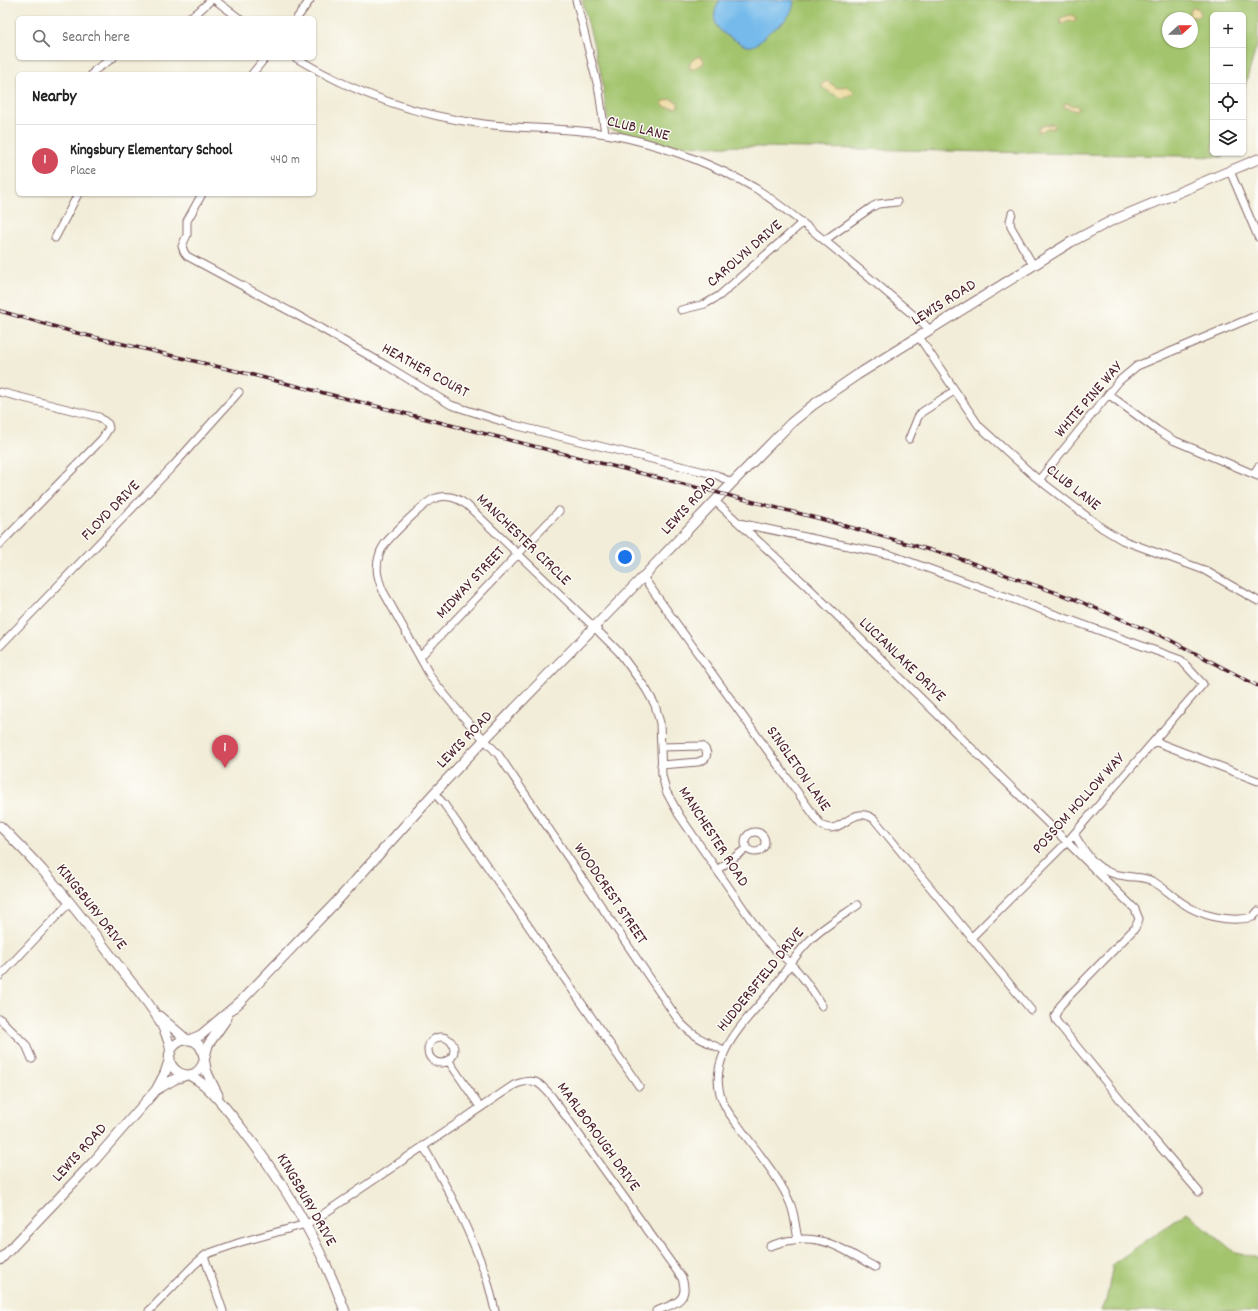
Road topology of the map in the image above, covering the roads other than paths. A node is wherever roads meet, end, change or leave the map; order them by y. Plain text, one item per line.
1 (211, 0) edge
2 (215, 0) edge
3 (310, 0) edge
4 (576, 0) edge
5 (191, 16) edge
6 (236, 16) edge
7 (299, 16) edge
8 (110, 60) edge
9 (263, 60) edge
10 (300, 60) edge
11 (94, 72) edge
12 (254, 72) edge
13 (605, 134) junction
14 (1258, 158) edge
15 (1230, 171) junction
16 (77, 196) edge
17 (201, 196) edge
18 (897, 202) dead end
19 (1012, 213) dead end
20 (802, 223) junction
21 (1258, 237) edge
22 (55, 238) dead end
23 (825, 240) junction
24 (1033, 265) junction
25 (681, 310) dead end
26 (1258, 315) edge
27 (929, 330) junction
28 (919, 337) junction
29 (954, 391) junction
30 (0, 392) edge
31 (239, 392) dead end
32 (1108, 394) junction
33 (909, 439) dead end
34 (1258, 467) edge
35 (1256, 475) edge
36 (1039, 480) junction
37 (732, 483) junction
38 (715, 501) junction
39 (559, 512) dead end
40 (739, 523) junction
41 (0, 544) edge
42 (518, 554) junction
43 (643, 577) junction
44 (1258, 601) edge
45 (594, 627) junction
46 (0, 646) edge
47 (420, 657) junction
48 (485, 739) junction
49 (1154, 741) junction
50 (661, 748) junction
51 (661, 765) junction
52 (1258, 780) edge
53 (434, 793) junction
54 (0, 826) edge
55 (1074, 834) junction
56 (1067, 842) junction
57 (747, 848) dead end
58 (717, 870) junction
59 (70, 902) junction
60 (858, 905) dead end
61 (1258, 911) edge
62 (971, 938) junction
63 (790, 963) junction
64 (0, 976) edge
65 (240, 1002) junction
66 (822, 1006) dead end
67 (1032, 1010) dead end
68 (153, 1012) junction
69 (0, 1019) edge
70 (188, 1040) junction
71 (724, 1050) junction
72 (170, 1055) junction
73 (32, 1059) dead end
74 (204, 1060) junction
75 (448, 1060) dead end
76 (188, 1075) junction
77 (639, 1086) dead end
78 (156, 1090) junction
79 (480, 1107) junction
80 (228, 1111) junction
81 (423, 1146) junction
82 (1198, 1192) dead end
83 (306, 1224) junction
84 (798, 1238) junction
85 (770, 1246) dead end
86 (204, 1256) junction
87 (0, 1260) edge
88 (875, 1266) dead end
89 (149, 1311) edge
90 (223, 1311) edge
91 (345, 1311) edge
92 (495, 1311) edge
93 (656, 1311) edge

1 - 5 street
2 - 6 street
3 - 7 street
4 - 13 street
8 - 11 street
9 - 12 street
10 - 13 street, CLUB LANE
13 - 20 street, CLUB LANE
14 - 15 street, LEWIS ROAD
15 - 21 street
15 - 24 street, LEWIS ROAD
16 - 22 street
17 - 37 street, HEATHER COURT
18 - 23 street
19 - 24 street
20 - 23 street, CLUB LANE
20 - 25 street, CAROLYN DRIVE
23 - 27 street, CLUB LANE
24 - 27 street, LEWIS ROAD
26 - 32 street, WHITE PINE WAY
27 - 28 street, LEWIS ROAD
28 - 29 street, CLUB LANE
28 - 37 street, LEWIS ROAD
29 - 33 street
29 - 36 street, CLUB LANE
30 - 41 street
31 - 46 street, FLOYD DRIVE
32 - 35 street
32 - 36 street, WHITE PINE WAY
34 - 35 street
36 - 44 street, CLUB LANE
37 - 38 street, LEWIS ROAD
38 - 40 street, LUCIANLAKE DRIVE
38 - 43 street, LEWIS ROAD
39 - 42 street, MIDWAY STREET
40 - 49 street, POSSOM HOLLOW WAY
40 - 56 street, LUCIANLAKE DRIVE
42 - 45 street, MANCHESTER CIRCLE
42 - 47 street, MIDWAY STREET
42 - 47 street, MANCHESTER CIRCLE
43 - 45 street, LEWIS ROAD
43 - 62 street, SINGLETON LANE
45 - 48 street, LEWIS ROAD
45 - 50 street, MANCHESTER ROAD
47 - 48 street, MANCHESTER CIRCLE
48 - 53 street, LEWIS ROAD
48 - 71 street, WOODCREST STREET
49 - 52 street
49 - 55 street, POSSOM HOLLOW WAY
50 - 51 street, MANCHESTER ROAD
50 - 51 street
51 - 58 street, MANCHESTER ROAD
53 - 65 street, LEWIS ROAD
53 - 77 street
54 - 59 street, KINGSBURY DRIVE
55 - 56 street, POSSOM HOLLOW WAY
55 - 61 street
56 - 62 street, POSSOM HOLLOW WAY
56 - 82 street, LUCIANLAKE DRIVE
57 - 58 street
58 - 63 street, MANCHESTER ROAD
59 - 64 street
59 - 68 street, KINGSBURY DRIVE
60 - 63 street, HUDDERSFIELD DRIVE
62 - 67 street, SINGLETON LANE
63 - 66 street, MANCHESTER ROAD
63 - 71 street, HUDDERSFIELD DRIVE
65 - 70 street, LEWIS ROAD
65 - 74 street, LEWIS ROAD
68 - 70 street, KINGSBURY DRIVE
68 - 72 street, KINGSBURY DRIVE
69 - 73 street
70 - 72 street
70 - 74 street, KINGSBURY DRIVE
71 - 84 street, HUDDERSFIELD DRIVE
72 - 76 street, KINGSBURY DRIVE
72 - 78 street, LEWIS ROAD
74 - 76 street
74 - 80 street, KINGSBURY DRIVE
75 - 79 street
76 - 78 street
76 - 80 street, KINGSBURY DRIVE
78 - 87 street, LEWIS ROAD
79 - 81 street, MARLBOROUGH DRIVE
79 - 93 street, MARLBOROUGH DRIVE
80 - 83 street, KINGSBURY DRIVE
81 - 83 street, MARLBOROUGH DRIVE
81 - 92 street
83 - 86 street, MARLBOROUGH DRIVE
83 - 91 street, KINGSBURY DRIVE
84 - 85 street
84 - 88 street
86 - 89 street
86 - 90 street

